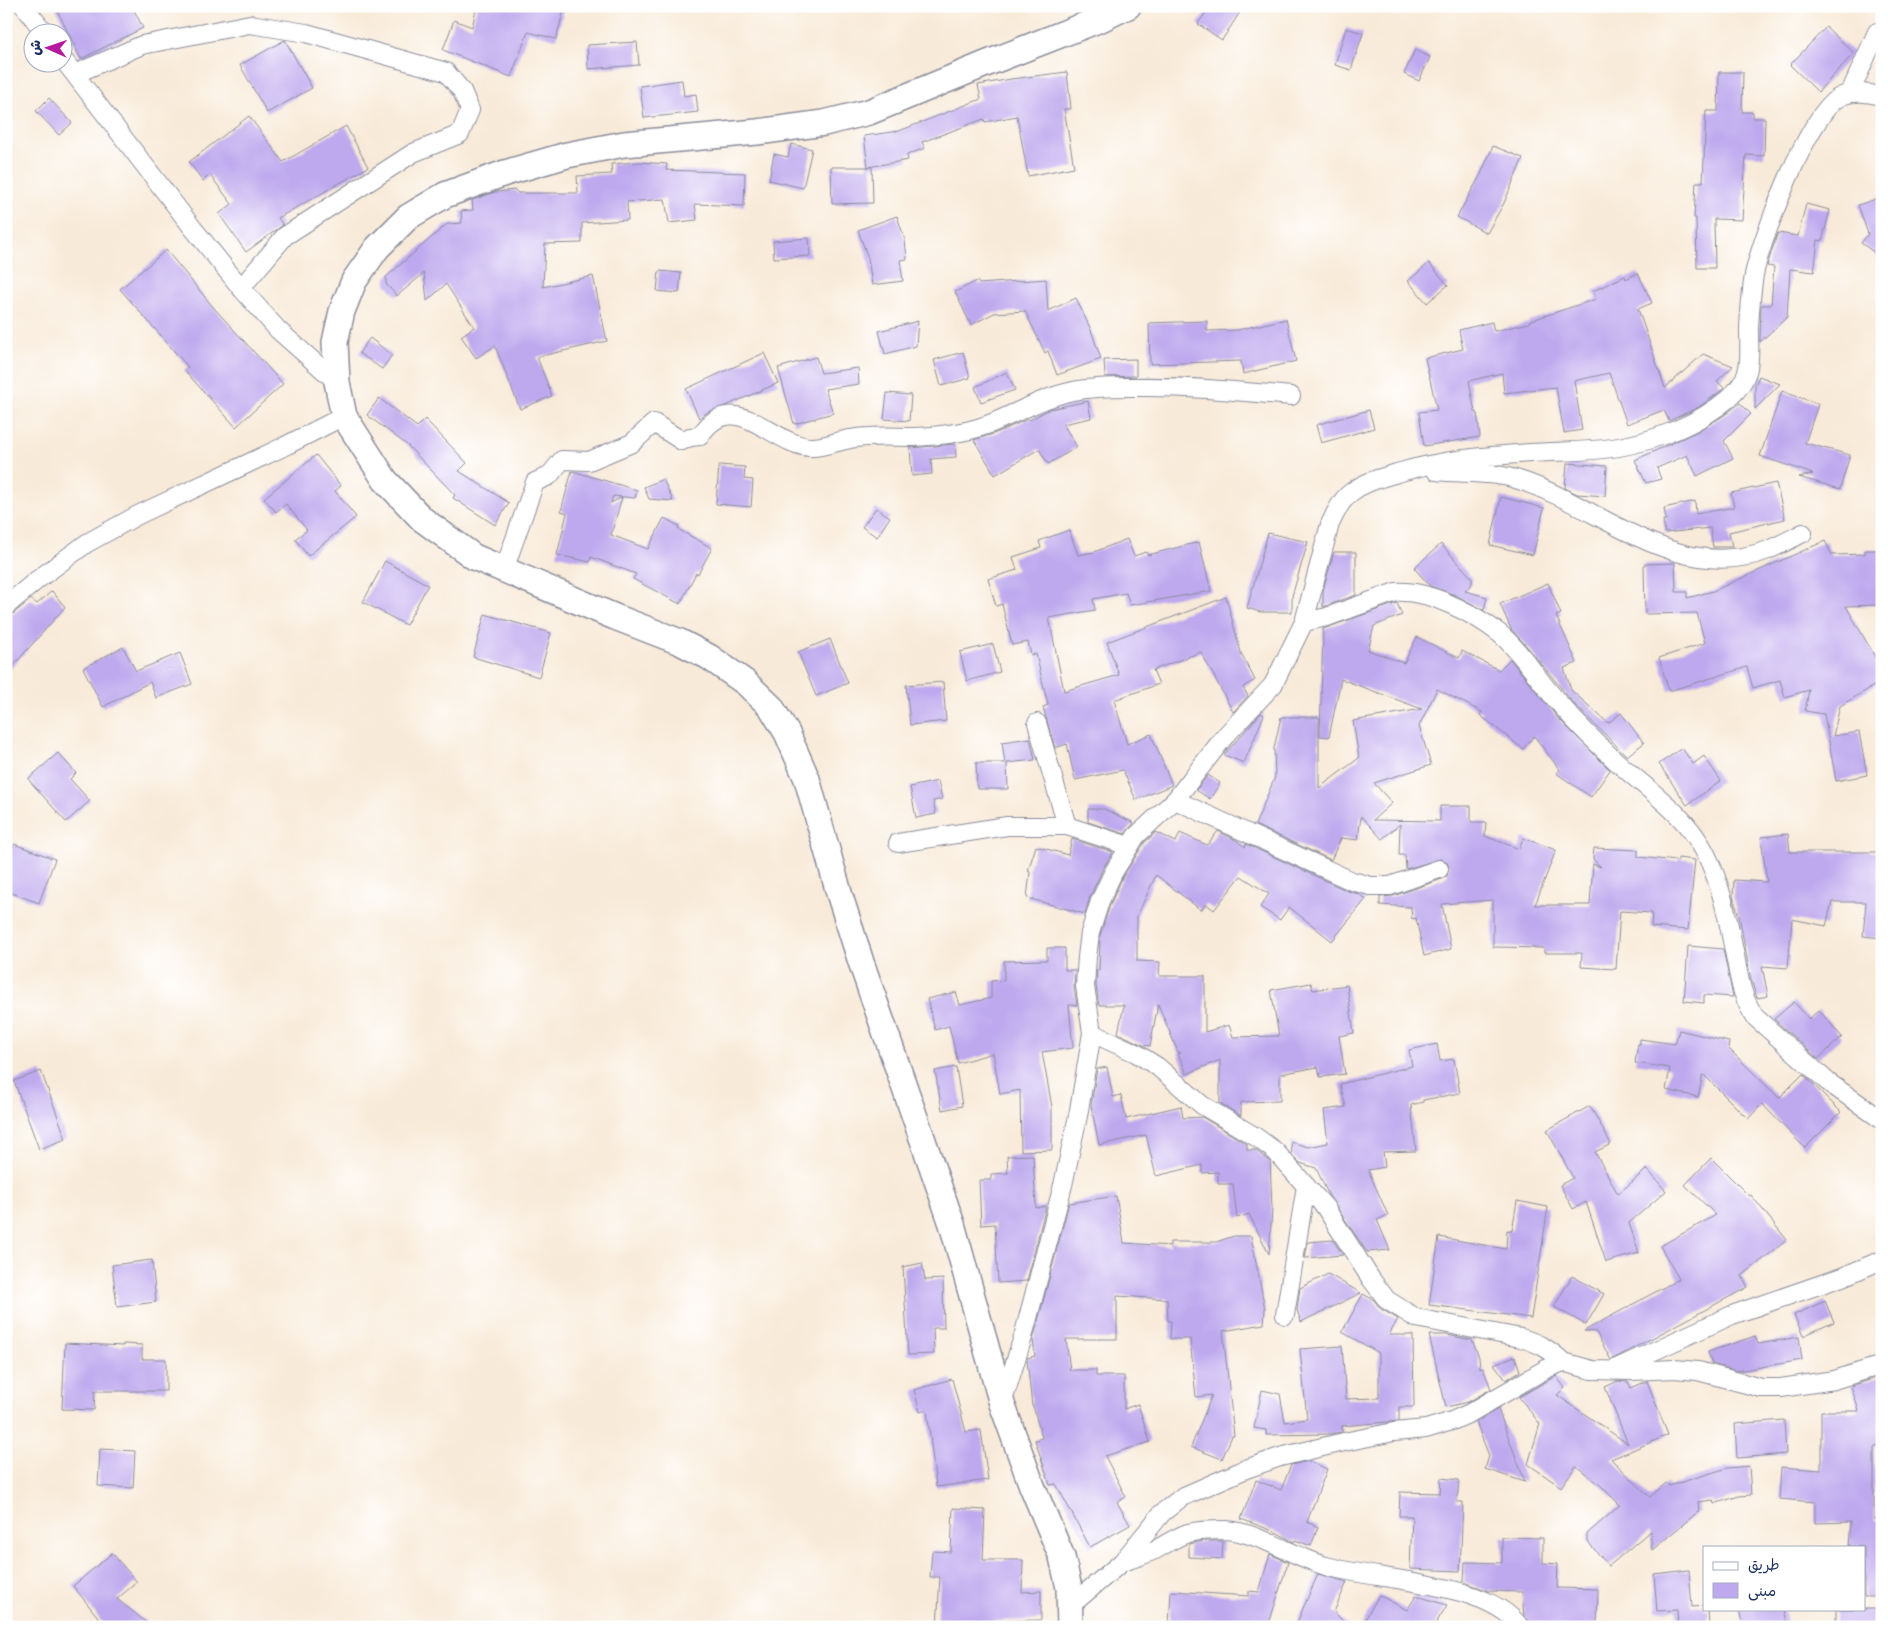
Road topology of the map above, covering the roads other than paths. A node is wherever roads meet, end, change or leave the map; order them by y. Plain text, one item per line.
1 (24, 6) edge
2 (1128, 6) edge
3 (36, 22) edge
4 (1877, 32) dead end
5 (72, 70) edge
6 (75, 74) junction
7 (1850, 93) junction
8 (1882, 96) edge
9 (241, 288) junction
10 (337, 382) junction
11 (1291, 396) dead end
12 (344, 416) junction
13 (1411, 469) junction
14 (1803, 534) dead end
15 (504, 570) junction
16 (6, 606) edge
17 (1304, 622) junction
18 (1037, 722) dead end
19 (1174, 800) junction
20 (1066, 826) junction
21 (898, 843) dead end
22 (1129, 846) junction
23 (1439, 869) dead end
24 (1092, 1034) junction
25 (1882, 1120) edge
26 (1306, 1186) junction
27 (1882, 1260) edge
28 (1285, 1315) dead end
29 (1563, 1362) junction
30 (1882, 1365) edge
31 (1612, 1371) junction
32 (1002, 1404) junction
33 (1122, 1562) junction
34 (1070, 1616) edge
35 (1520, 1627) edge

1 - 3 street
2 - 10 main road
4 - 7 street
5 - 6 street
6 - 9 street
6 - 9 street
7 - 8 street
7 - 13 street
9 - 10 street
10 - 12 main road
11 - 15 street
12 - 15 main road
12 - 16 street
13 - 14 street
13 - 17 street
15 - 32 main road
17 - 19 street
17 - 25 street
18 - 20 street
19 - 22 street
19 - 23 street
20 - 21 street
20 - 22 street
22 - 24 street
24 - 26 street
24 - 32 street
26 - 28 street
26 - 29 street
27 - 31 street
29 - 31 street
29 - 33 street
30 - 31 street
32 - 34 main road
33 - 34 street
33 - 35 street

